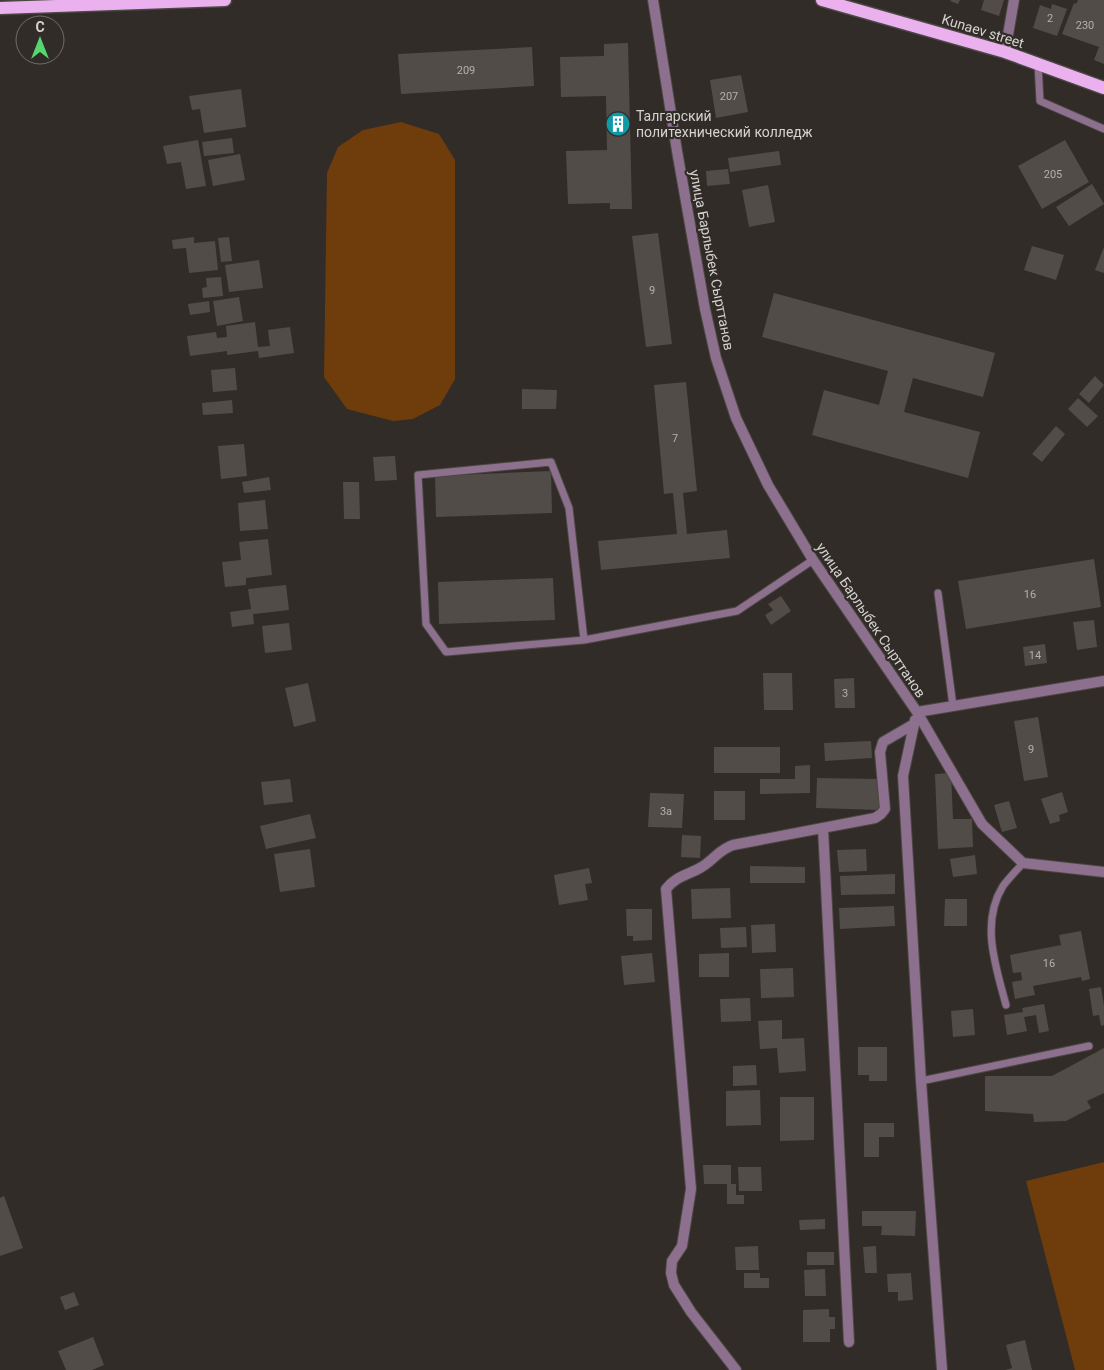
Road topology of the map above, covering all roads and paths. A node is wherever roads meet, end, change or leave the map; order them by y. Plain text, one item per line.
1 (225, 0) edge
2 (653, 0) edge
3 (822, 0) edge
4 (1014, 0) edge
5 (0, 8) edge
6 (1005, 52) junction
7 (1038, 64) junction
8 (1104, 88) edge
9 (1104, 130) edge
10 (813, 560) junction
11 (938, 593) dead end
12 (584, 640) junction
13 (1104, 681) edge
14 (953, 706) junction
15 (917, 712) junction
16 (914, 724) junction
17 (823, 828) junction
18 (1023, 863) junction
19 (1104, 872) edge
20 (1006, 1005) dead end
21 (1089, 1046) dead end
22 (921, 1081) junction
23 (849, 1342) dead end
24 (736, 1370) edge
25 (942, 1370) edge

1 - 5 main road
2 - 10 street, улица Барлыбек Сырттанов
3 - 6 main road, Kunaev street
4 - 6 street
6 - 7 main road, Kunaev street
7 - 8 main road, Kunaev street
7 - 9 lane
10 - 12 lane
10 - 15 street, улица Барлыбек Сырттанов
11 - 14 lane
12 - 12 lane
13 - 14 street
14 - 15 street
15 - 16 street
15 - 18 street, улица Барлыбек Сырттанов
16 - 17 street
16 - 22 street
17 - 23 street
17 - 24 street
18 - 19 street
18 - 20 lane
21 - 22 lane
22 - 25 street

